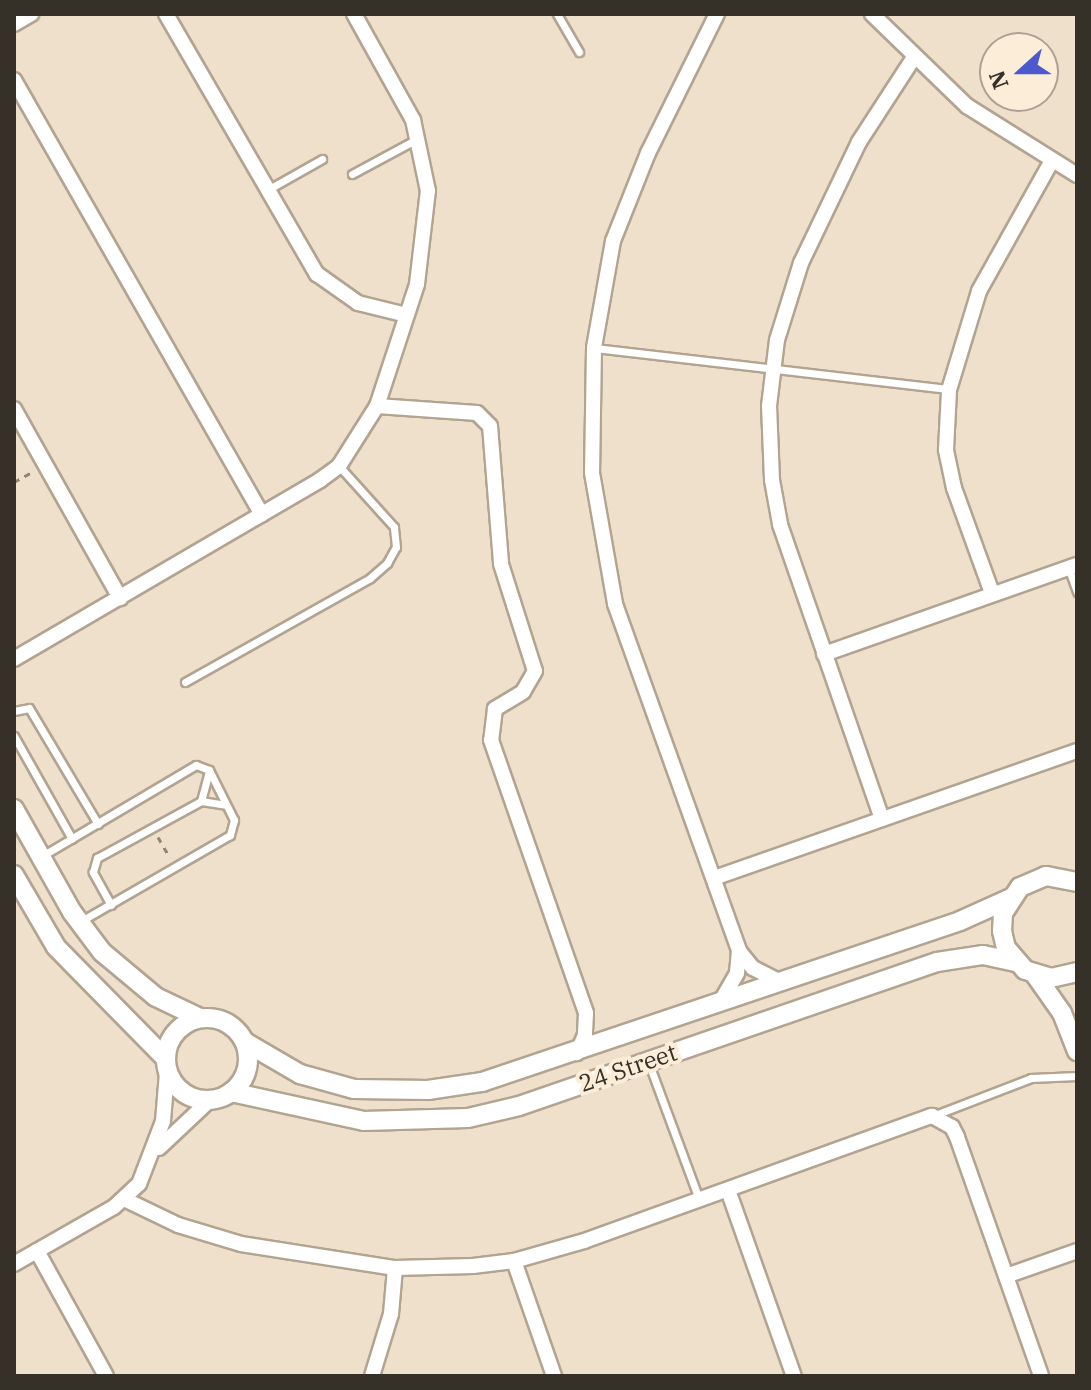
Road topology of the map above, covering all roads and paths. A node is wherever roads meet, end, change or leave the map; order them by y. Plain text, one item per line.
1 (31, 14) edge
2 (166, 14) edge
3 (354, 14) edge
4 (557, 14) edge
5 (717, 14) edge
6 (872, 14) edge
7 (14, 24) edge
8 (579, 52) dead end
9 (913, 59) junction
10 (14, 80) edge
11 (419, 138) junction
12 (322, 159) dead end
13 (1051, 162) junction
14 (352, 174) dead end
15 (1077, 175) edge
16 (267, 190) junction
17 (407, 315) junction
18 (594, 348) junction
19 (772, 372) junction
20 (949, 390) junction
21 (377, 406) junction
22 (14, 409) edge
23 (45, 464) junction
24 (339, 466) junction
25 (14, 482) edge
26 (262, 514) junction
27 (1073, 566) edge
28 (1077, 592) edge
29 (992, 593) junction
30 (120, 598) junction
31 (824, 654) junction
32 (14, 659) edge
33 (185, 682) dead end
34 (14, 711) edge
35 (14, 736) edge
36 (1077, 751) edge
37 (209, 770) junction
38 (201, 801) junction
39 (228, 807) junction
40 (14, 809) edge
41 (882, 819) junction
42 (98, 824) junction
43 (72, 839) junction
44 (41, 857) junction
45 (14, 875) edge
46 (714, 878) junction
47 (1076, 881) edge
48 (1011, 898) junction
49 (111, 905) junction
50 (79, 922) junction
51 (739, 951) junction
52 (1015, 962) junction
53 (1077, 972) edge
54 (1036, 976) junction
55 (782, 983) junction
56 (720, 1002) junction
57 (200, 1018) junction
58 (245, 1042) junction
59 (1077, 1051) edge
60 (576, 1053) junction
61 (648, 1061) junction
62 (166, 1065) junction
63 (1077, 1076) edge
64 (231, 1092) junction
65 (210, 1100) junction
66 (932, 1116) junction
67 (153, 1155) junction
68 (728, 1190) junction
69 (124, 1199) junction
70 (700, 1201) junction
71 (37, 1251) junction
72 (1077, 1251) edge
73 (514, 1261) junction
74 (14, 1264) edge
75 (395, 1268) junction
76 (1006, 1276) junction
77 (106, 1376) edge
78 (372, 1376) edge
79 (554, 1376) edge
80 (794, 1376) edge
81 (1041, 1376) edge

1 - 7 street
2 - 16 street
3 - 11 street
4 - 8 lane
5 - 18 street
6 - 9 street
9 - 13 street
9 - 19 street
10 - 26 street
11 - 14 lane
11 - 17 street
12 - 16 lane
13 - 15 street
13 - 20 street
16 - 17 street
17 - 21 street
18 - 19 lane
18 - 46 street
19 - 20 lane
19 - 31 street
20 - 29 street
21 - 24 street
21 - 60 street
22 - 23 street
23 - 25 path
23 - 30 street
24 - 26 street
24 - 33 lane
26 - 30 street
27 - 28 lane
27 - 29 street
29 - 31 street
30 - 32 street
31 - 41 street
34 - 42 lane
35 - 43 lane
36 - 41 street
37 - 38 lane
37 - 39 lane
37 - 42 lane
38 - 39 lane
38 - 49 lane
39 - 49 lane
40 - 44 street
41 - 46 street
42 - 43 lane
43 - 44 lane
44 - 50 street
45 - 62 street
46 - 51 street
47 - 48 street, 24 Street
48 - 52 street
48 - 55 street, 24 Street
49 - 50 lane
50 - 57 street
51 - 55 street
51 - 56 street
52 - 54 street
52 - 61 street, 24 Street
53 - 54 street
54 - 59 street
55 - 56 street, 24 Street
56 - 60 street, 24 Street
57 - 58 street
57 - 62 street
58 - 60 street, 24 Street
58 - 64 street
61 - 64 street, 24 Street
61 - 70 lane
62 - 65 street
62 - 67 street
63 - 66 lane
64 - 65 street
65 - 67 street
66 - 68 street
66 - 76 street
67 - 69 street
68 - 70 street
68 - 80 street
69 - 71 street
69 - 75 street
70 - 73 street
71 - 74 street
71 - 77 street
72 - 76 street
73 - 75 street
73 - 79 street
75 - 78 street
76 - 81 street

